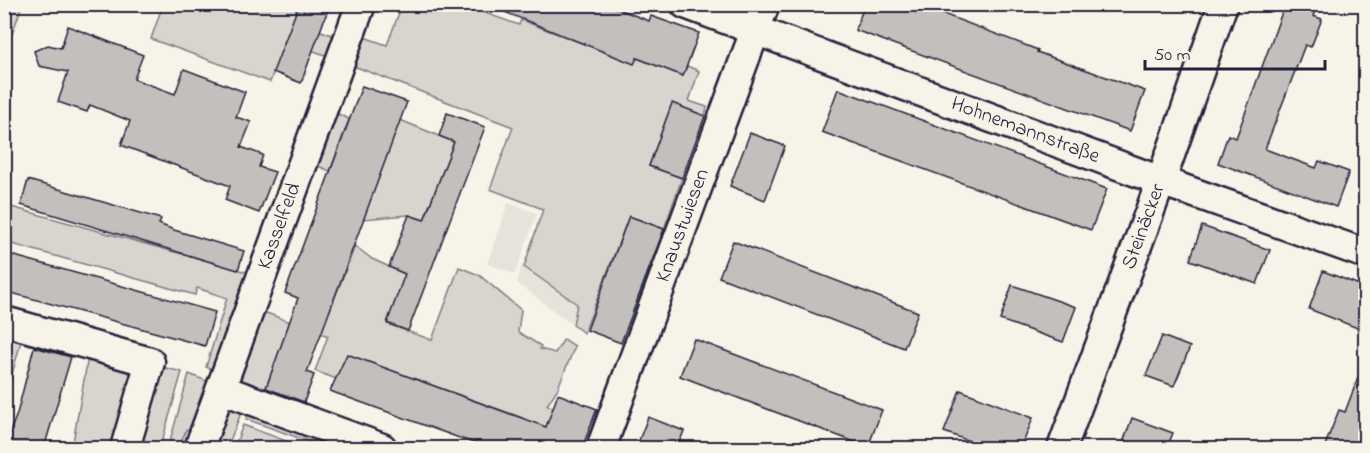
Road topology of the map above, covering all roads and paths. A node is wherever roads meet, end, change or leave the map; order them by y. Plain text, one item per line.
1 (361, 4) edge
2 (685, 4) edge
3 (765, 4) edge
4 (1223, 4) edge
5 (755, 31) junction
6 (1161, 181) junction
7 (1365, 254) edge
8 (4, 321) edge
9 (221, 389) junction
10 (125, 448) edge
11 (199, 448) edge
12 (382, 448) edge
13 (601, 448) edge
14 (1062, 448) edge

1 - 9 street, Kasselfeld
2 - 5 street, Hohnemannstraße
3 - 5 street, Knaustwiesen
4 - 6 street, Steinäcker
5 - 6 street, Hohnemannstraße
5 - 13 street, Knaustwiesen
6 - 7 street, Hohnemannstraße
6 - 14 street, Steinäcker
8 - 10 street
9 - 11 street, Kasselfeld
9 - 12 street

